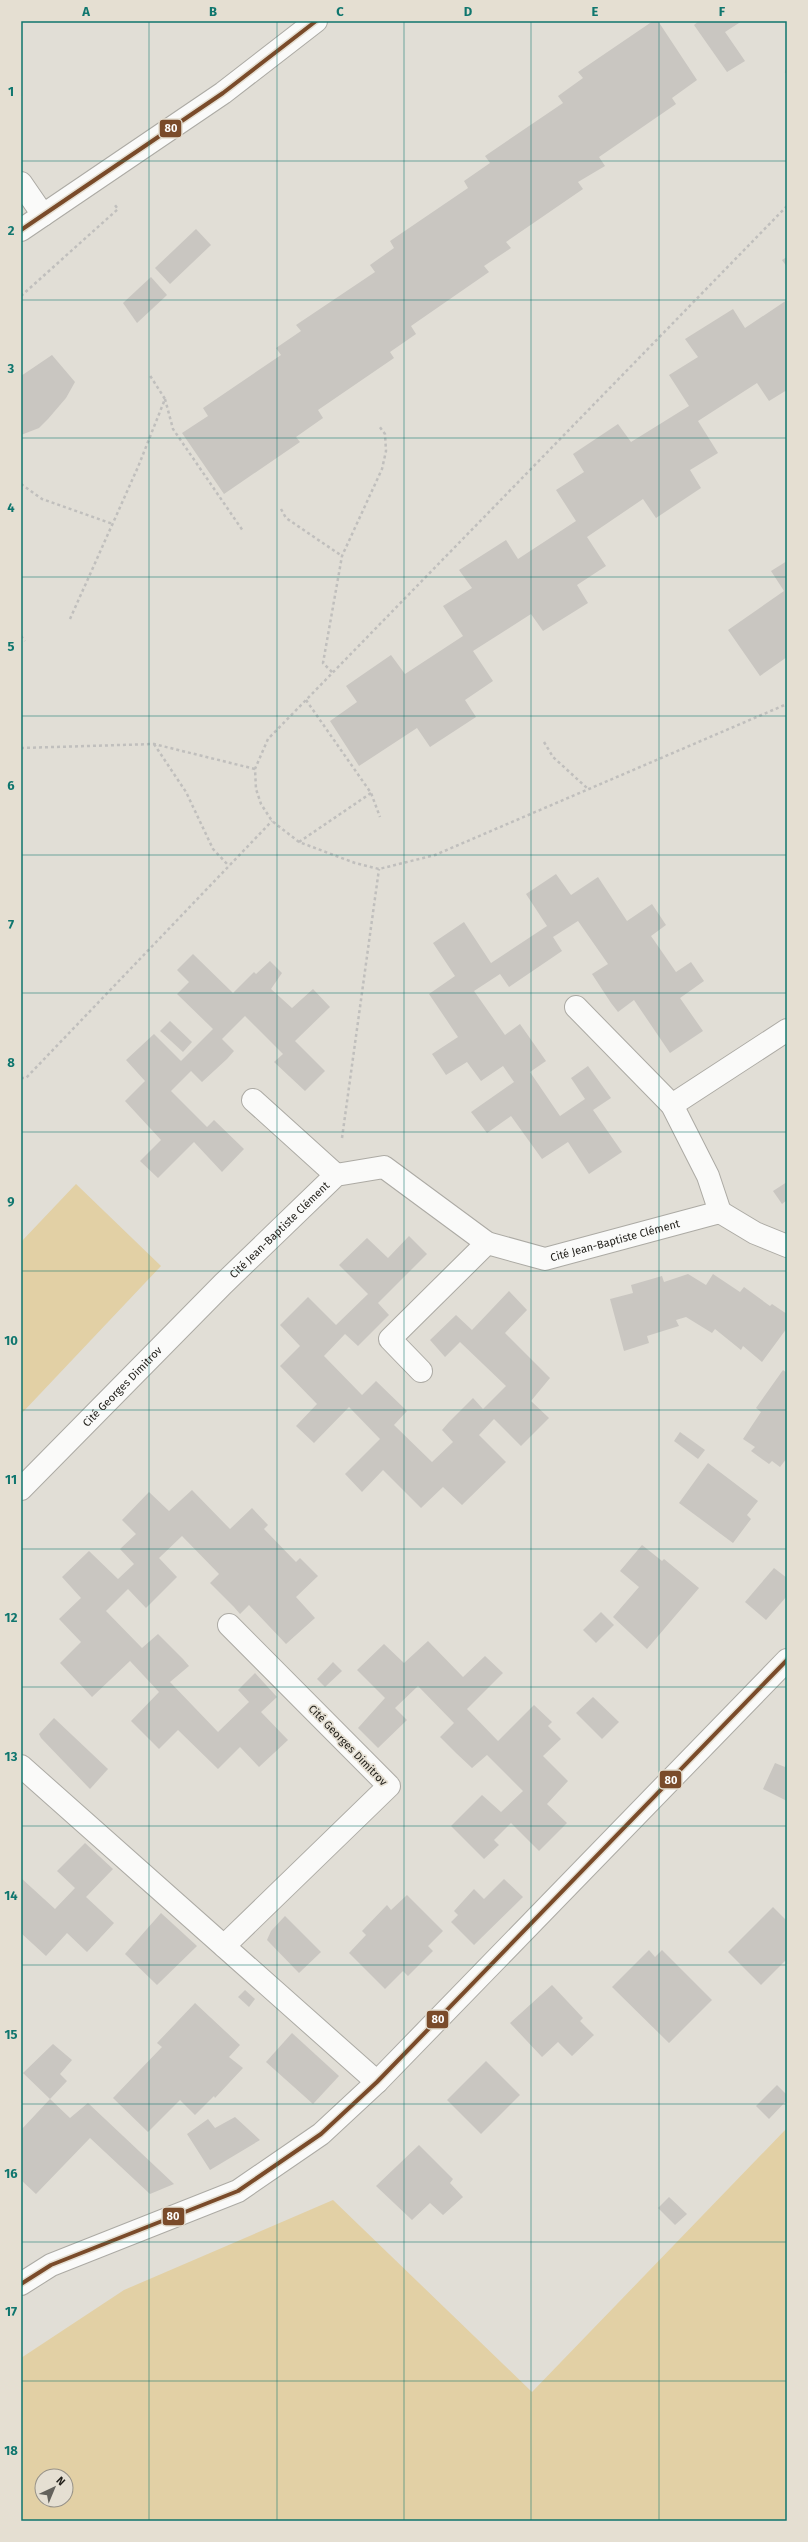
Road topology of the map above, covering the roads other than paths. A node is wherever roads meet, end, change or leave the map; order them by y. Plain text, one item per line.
1 (316, 21) edge
2 (21, 183) edge
3 (43, 215) junction
4 (21, 230) edge
5 (576, 1007) dead end
6 (787, 1030) edge
7 (253, 1100) dead end
8 (672, 1105) junction
9 (336, 1175) junction
10 (720, 1212) junction
11 (487, 1243) junction
12 (787, 1246) edge
13 (222, 1284) joint
14 (421, 1371) dead end
15 (21, 1489) edge
16 (229, 1625) dead end
17 (787, 1660) edge
18 (21, 1766) edge
19 (224, 1946) junction
20 (377, 2082) junction
21 (21, 2284) edge

1 - 3 street
2 - 3 street
3 - 4 street
5 - 8 street
6 - 8 street
7 - 9 street, Cité Jean-Baptiste Clément
8 - 10 street
9 - 11 street, Cité Jean-Baptiste Clément
9 - 13 street, Cité Jean-Baptiste Clément
10 - 11 street, Cité Jean-Baptiste Clément
10 - 12 street
11 - 14 street
13 - 15 street, Cité Georges Dimitrov
16 - 19 street, Cité Georges Dimitrov
17 - 20 street
18 - 19 street
19 - 20 street
20 - 21 street

